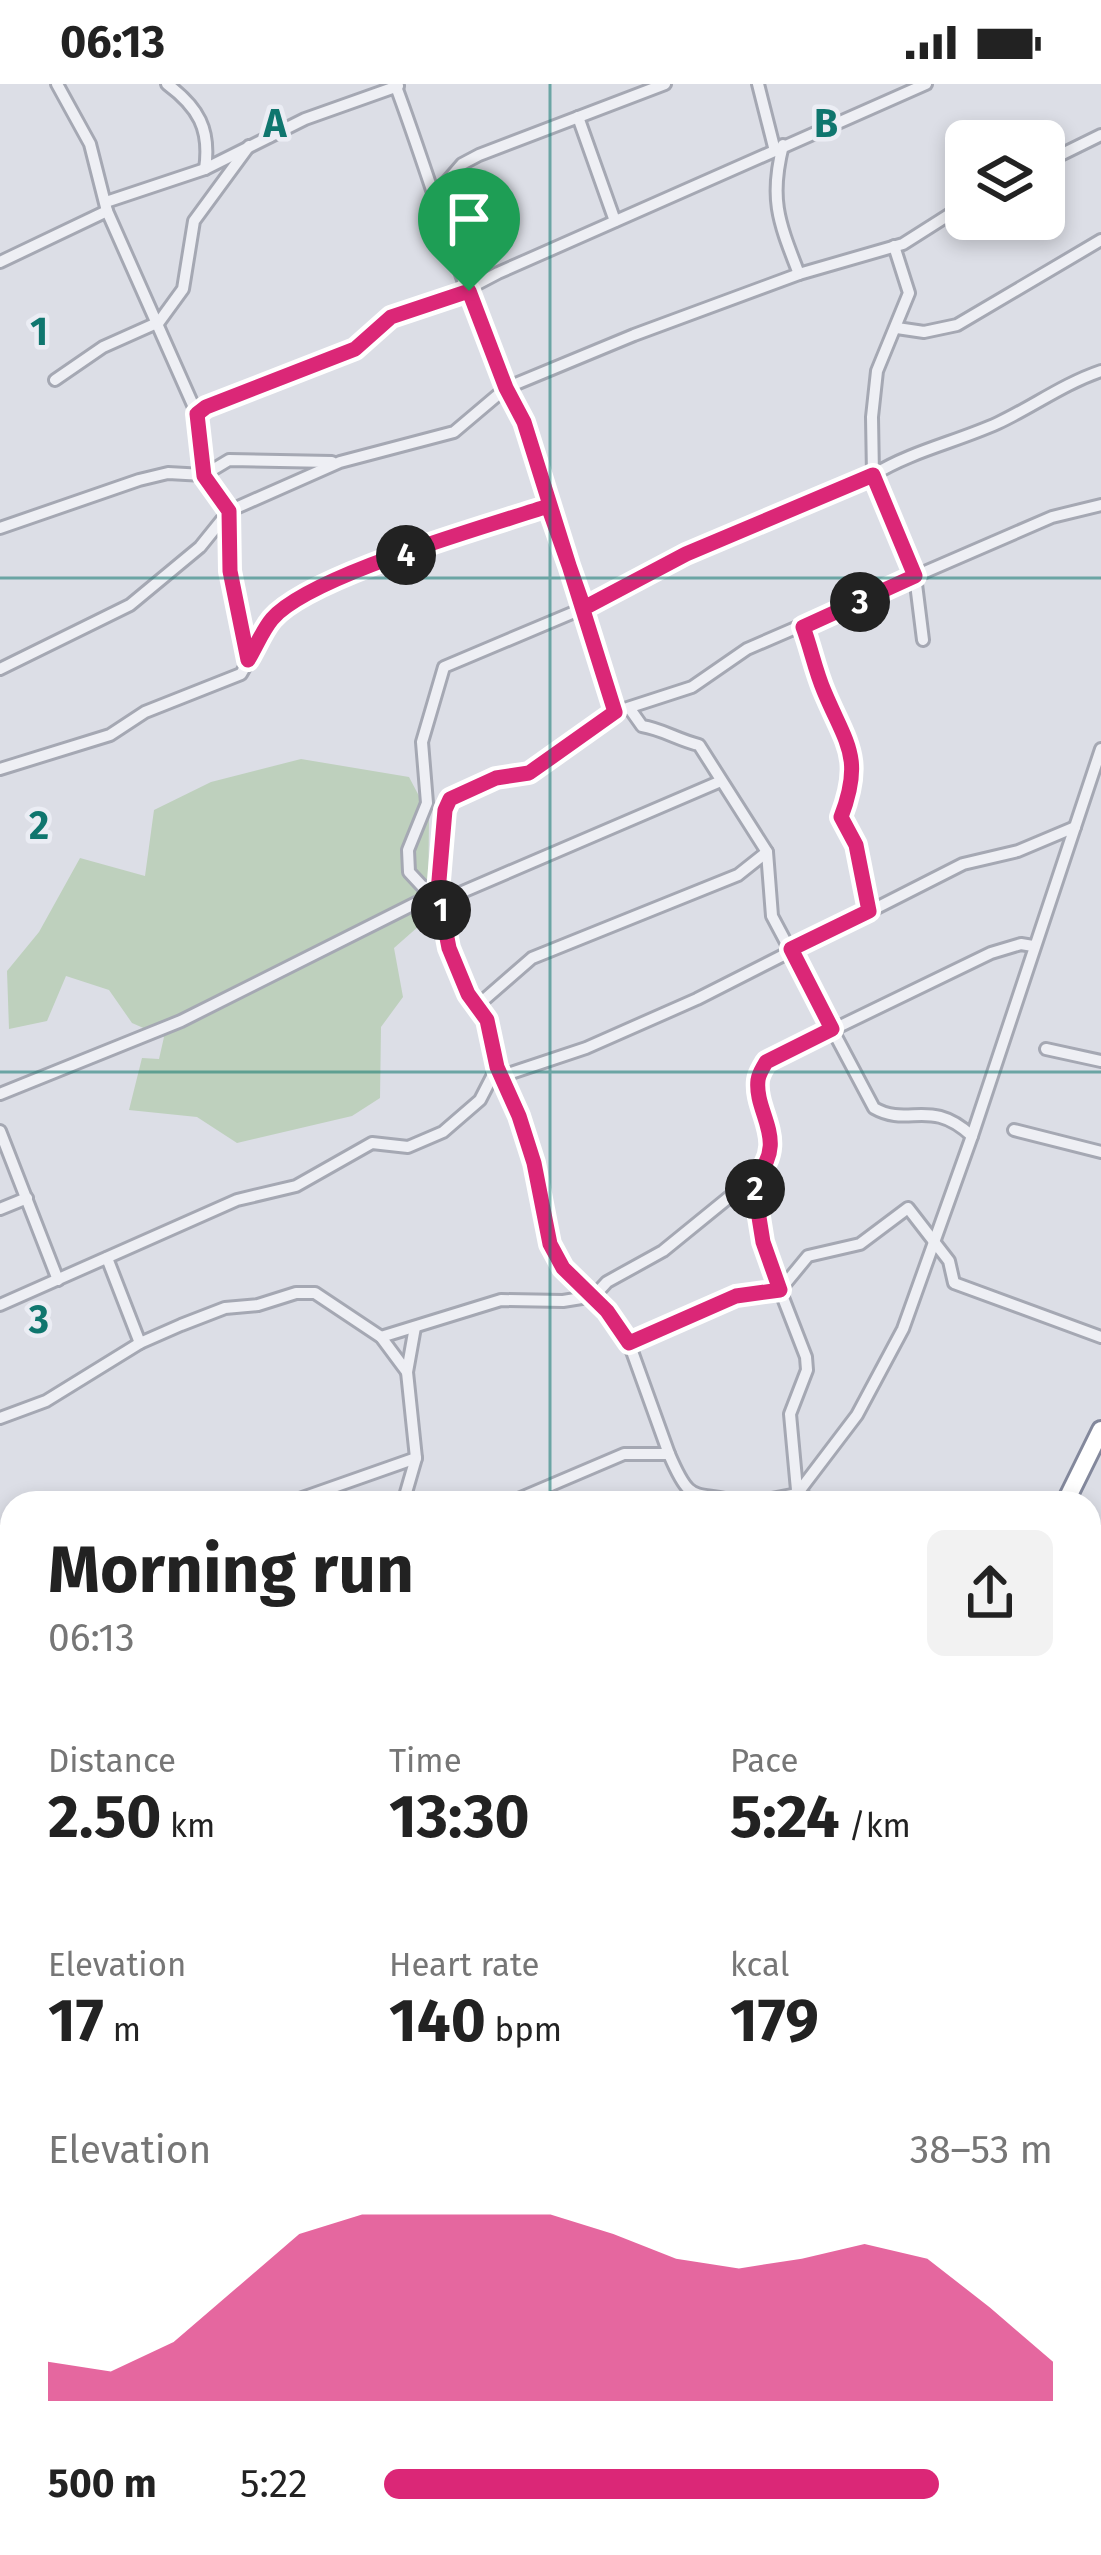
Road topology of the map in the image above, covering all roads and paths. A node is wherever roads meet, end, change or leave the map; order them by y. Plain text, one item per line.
1 (57, 84) edge
2 (167, 84) edge
3 (665, 84) edge
4 (758, 84) edge
5 (926, 84) edge
6 (398, 85) edge
7 (578, 117) junction
8 (1101, 136) edge
9 (249, 146) junction
10 (779, 147) junction
11 (1065, 153) edge
12 (205, 169) junction
13 (436, 194) junction
14 (107, 206) junction
15 (945, 216) edge
16 (615, 221) junction
17 (1101, 240) edge
18 (895, 246) junction
19 (0, 262) edge
20 (799, 274) junction
21 (469, 291) junction
22 (159, 322) junction
23 (897, 328) junction
24 (1101, 371) edge
25 (55, 380) dead end
26 (506, 388) junction
27 (197, 414) junction
28 (340, 462) junction
29 (873, 475) junction
30 (204, 476) junction
31 (1101, 505) edge
32 (548, 506) junction
33 (229, 511) junction
34 (0, 528) edge
35 (915, 576) junction
36 (584, 608) junction
37 (803, 627) junction
38 (923, 640) dead end
39 (248, 660) junction
40 (0, 669) edge
41 (631, 709) junction
42 (615, 712) junction
43 (1101, 749) edge
44 (0, 769) edge
45 (1097, 775) edge
46 (721, 781) junction
47 (1075, 827) junction
48 (767, 852) junction
49 (438, 897) junction
50 (869, 911) junction
51 (1033, 946) junction
52 (791, 949) junction
53 (478, 1005) junction
54 (832, 1029) junction
55 (1046, 1049) dead end
56 (1101, 1061) edge
57 (500, 1072) junction
58 (0, 1094) edge
59 (0, 1130) edge
60 (1014, 1130) dead end
61 (972, 1136) junction
62 (1101, 1152) edge
63 (753, 1180) junction
64 (27, 1198) junction
65 (0, 1209) edge
66 (933, 1244) junction
67 (107, 1258) junction
68 (58, 1280) junction
69 (780, 1290) junction
70 (594, 1296) junction
71 (0, 1306) edge
72 (415, 1327) junction
73 (381, 1337) junction
74 (1101, 1337) edge
75 (140, 1343) junction
76 (629, 1343) junction
77 (407, 1372) junction
78 (0, 1418) edge
79 (1101, 1430) edge
80 (669, 1454) junction
81 (416, 1458) junction
82 (330, 1488) junction
83 (322, 1491) edge
84 (332, 1491) edge
85 (406, 1491) edge
86 (537, 1491) edge
87 (689, 1491) edge
88 (796, 1491) edge
89 (798, 1491) edge
90 (1071, 1491) edge

1 - 14 street
2 - 12 street
3 - 7 street
4 - 10 street
5 - 10 street
6 - 9 street
6 - 13 street
7 - 13 street
7 - 16 street
8 - 11 street
9 - 12 street
9 - 22 street
10 - 16 street
10 - 20 street
12 - 14 street
13 - 21 street
14 - 19 street
14 - 22 street
15 - 18 street
16 - 21 street
17 - 23 street
18 - 20 street
18 - 23 street
20 - 26 street
21 - 26 street
21 - 27 street
22 - 25 street
22 - 27 street
23 - 29 street
24 - 29 street
26 - 28 street
26 - 32 street
27 - 30 street
28 - 30 street
28 - 33 street
29 - 35 street
29 - 36 street
30 - 33 street
30 - 34 street
31 - 35 street
32 - 36 street
32 - 39 street
33 - 39 street
33 - 40 street
35 - 37 street
35 - 38 street
36 - 42 street
36 - 49 street
37 - 41 street
37 - 50 street
39 - 44 street
41 - 42 street
41 - 46 street
42 - 49 street
43 - 45 street
45 - 47 street
46 - 48 street
46 - 49 street
47 - 50 street
47 - 51 street
48 - 52 street
48 - 53 street
49 - 53 street
49 - 58 street
50 - 52 street
51 - 54 street
51 - 61 street
52 - 54 street
52 - 57 street
53 - 57 street
54 - 61 street
54 - 63 street
55 - 56 street
57 - 67 street
57 - 70 street
59 - 64 street
60 - 62 street
61 - 66 street
63 - 69 street
63 - 70 street
64 - 65 street
64 - 68 street
66 - 69 street
66 - 74 street
66 - 89 street
67 - 68 street
67 - 75 street
68 - 71 street
69 - 76 street
69 - 88 street
70 - 72 street
70 - 76 street
72 - 73 street
72 - 77 street
73 - 75 street
73 - 77 street
75 - 78 street
76 - 80 street
77 - 81 street
79 - 90 highway
80 - 86 street
80 - 87 street
81 - 82 street
81 - 85 street
82 - 83 street
82 - 84 street

